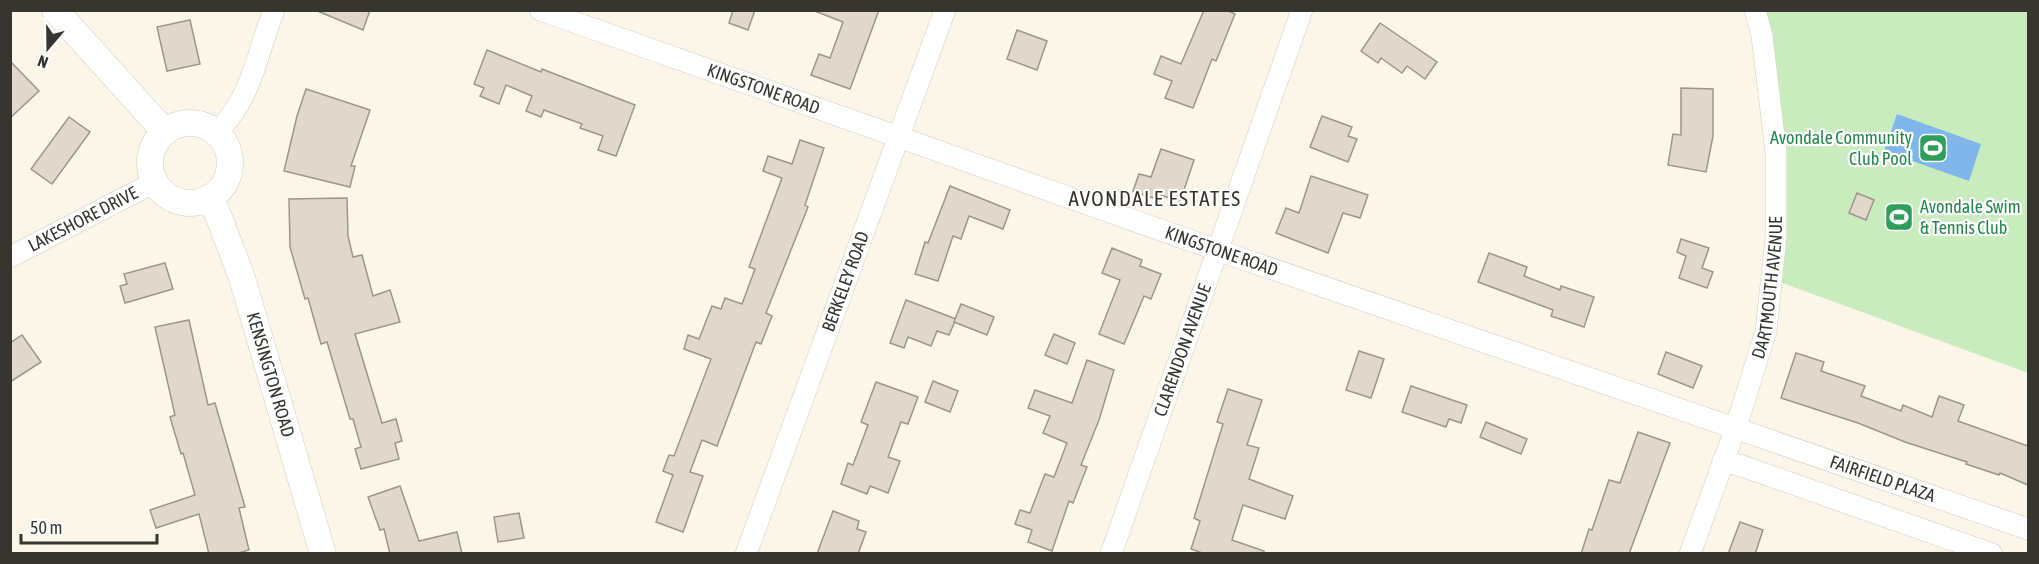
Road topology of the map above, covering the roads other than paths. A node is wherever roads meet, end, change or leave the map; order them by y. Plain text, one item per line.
1 (55, 10) edge
2 (274, 10) edge
3 (540, 10) edge
4 (945, 10) edge
5 (1302, 10) edge
6 (1319, 10) edge
7 (1755, 10) edge
8 (1293, 34) junction
9 (165, 132) junction
10 (216, 133) junction
11 (899, 137) junction
12 (155, 182) junction
13 (208, 198) junction
14 (1217, 250) junction
15 (10, 257) edge
16 (1736, 427) junction
17 (1723, 461) junction
18 (2028, 529) edge
19 (323, 554) edge
20 (746, 554) edge
21 (1111, 554) edge
22 (1690, 554) edge
23 (1992, 554) edge

1 - 9 street
2 - 10 street
3 - 11 street, KINGSTONE ROAD
4 - 11 street, BERKELEY ROAD
5 - 8 street, CLARENDON AVENUE
6 - 8 street
7 - 16 street, DARTMOUTH AVENUE
8 - 14 street, CLARENDON AVENUE
9 - 10 street
9 - 12 street
10 - 13 street
11 - 14 street, KINGSTONE ROAD
11 - 20 street, BERKELEY ROAD
12 - 13 street
12 - 15 street, LAKESHORE DRIVE
13 - 19 street, KENSINGTON ROAD
14 - 16 street, KINGSTONE ROAD
14 - 21 street, CLARENDON AVENUE
16 - 17 street, DARTMOUTH AVENUE
16 - 18 street, FAIRFIELD PLAZA
17 - 22 street, DARTMOUTH AVENUE
17 - 23 street, FAIRFIELD PLAZA

